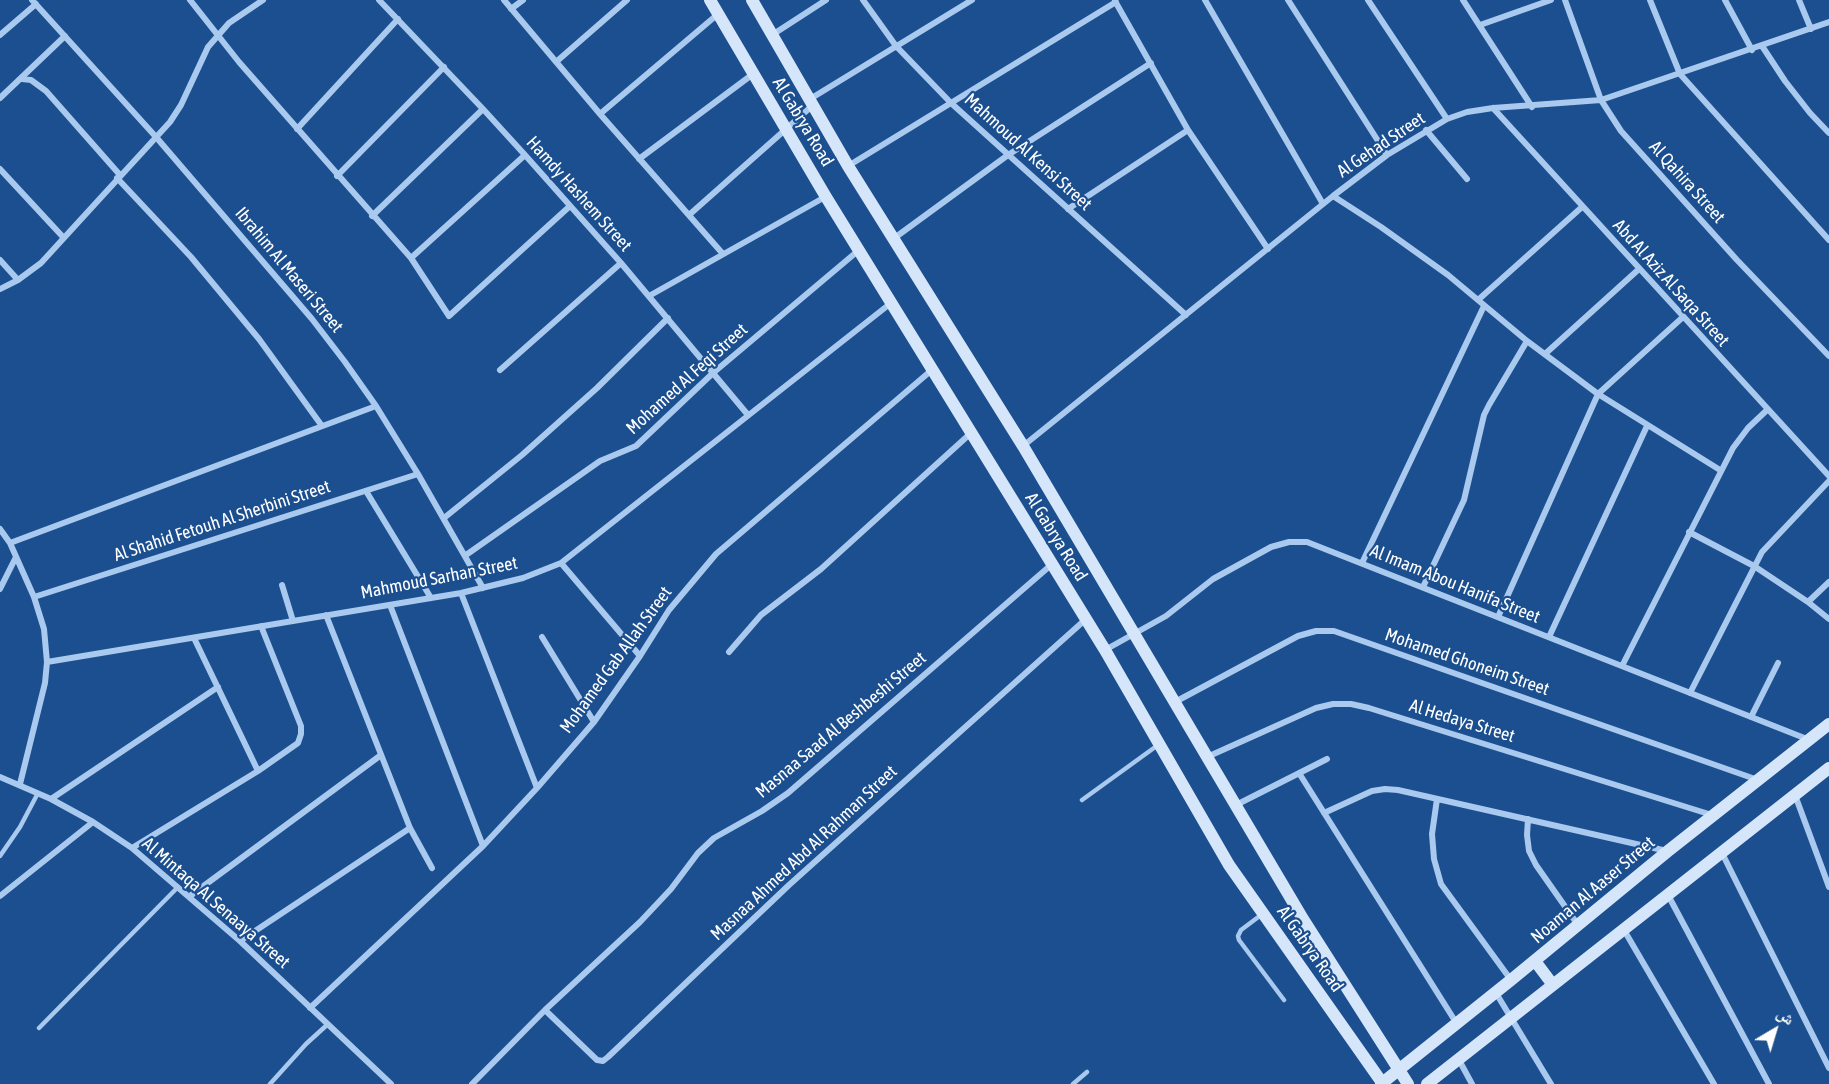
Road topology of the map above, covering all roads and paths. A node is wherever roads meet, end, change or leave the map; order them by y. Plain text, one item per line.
1 (190, 0) edge
2 (263, 0) edge
3 (379, 0) edge
4 (504, 0) edge
5 (523, 0) edge
6 (627, 0) edge
7 (710, 0) edge
8 (753, 0) edge
9 (826, 0) edge
10 (863, 0) edge
11 (972, 0) edge
12 (1205, 0) edge
13 (1288, 0) edge
14 (1368, 0) edge
15 (1463, 0) edge
16 (1551, 0) edge
17 (1565, 0) edge
18 (1650, 0) edge
19 (1725, 0) edge
20 (1799, 0) edge
21 (1116, 1) edge
22 (34, 2) edge
23 (511, 9) junction
24 (718, 14) junction
25 (398, 19) junction
26 (1829, 22) edge
27 (1480, 26) junction
28 (1811, 29) junction
29 (217, 35) junction
30 (772, 35) junction
31 (0, 36) edge
32 (65, 36) junction
33 (896, 46) junction
34 (1762, 46) junction
35 (1752, 50) junction
36 (556, 62) junction
37 (1151, 63) junction
38 (444, 67) junction
39 (753, 74) junction
40 (1680, 74) junction
41 (22, 79) junction
42 (0, 98) edge
43 (1601, 100) junction
44 (811, 102) junction
45 (951, 103) junction
46 (1532, 107) junction
47 (1492, 108) junction
48 (483, 109) junction
49 (600, 114) junction
50 (1447, 119) junction
51 (786, 128) junction
52 (297, 129) junction
53 (1188, 130) junction
54 (1426, 130) junction
55 (1829, 133) edge
56 (156, 137) junction
57 (1008, 154) junction
58 (525, 155) junction
59 (1387, 155) junction
60 (639, 159) junction
61 (848, 166) junction
62 (0, 169) edge
63 (337, 176) junction
64 (118, 177) junction
65 (1467, 179) dead end
66 (1333, 196) junction
67 (826, 197) junction
68 (1323, 204) junction
69 (570, 206) junction
70 (1582, 207) junction
71 (1068, 209) junction
72 (688, 215) junction
73 (372, 216) junction
74 (63, 237) junction
75 (893, 239) junction
76 (1829, 240) edge
77 (1268, 249) junction
78 (859, 250) junction
79 (723, 254) junction
80 (411, 258) junction
81 (0, 260) edge
82 (621, 263) junction
83 (1639, 269) junction
84 (18, 280) junction
85 (0, 289) edge
86 (649, 296) junction
87 (1478, 300) junction
88 (892, 302) junction
89 (1484, 306) junction
90 (1186, 315) junction
91 (1683, 317) junction
92 (668, 318) junction
93 (1527, 341) junction
94 (1545, 354) junction
95 (1829, 356) edge
96 (933, 369) junction
97 (500, 370) dead end
98 (713, 373) junction
99 (1598, 394) junction
100 (376, 406) junction
101 (1767, 410) junction
102 (748, 415) junction
103 (322, 426) junction
104 (1647, 426) junction
105 (972, 433) junction
106 (1023, 446) junction
107 (1720, 470) junction
108 (418, 474) junction
109 (1829, 476) edge
110 (1829, 481) edge
111 (366, 491) junction
112 (444, 518) junction
113 (0, 530) edge
114 (1689, 532) junction
115 (10, 543) junction
116 (466, 555) junction
117 (16, 557) junction
118 (561, 563) junction
119 (1362, 563) junction
120 (1051, 565) junction
121 (1754, 566) junction
122 (1829, 582) edge
123 (1, 584) edge
124 (282, 585) dead end
125 (1424, 587) junction
126 (483, 588) junction
127 (461, 592) junction
128 (34, 597) junction
129 (431, 597) junction
130 (1808, 602) junction
131 (390, 604) junction
132 (326, 615) junction
133 (1498, 617) junction
134 (1086, 619) junction
135 (1829, 619) edge
136 (293, 621) junction
137 (261, 626) junction
138 (1134, 634) junction
139 (542, 637) dead end
140 (1549, 637) junction
141 (194, 638) junction
142 (1105, 650) junction
143 (729, 652) dead end
144 (640, 656) junction
145 (47, 662) junction
146 (1778, 663) dead end
147 (1622, 666) junction
148 (218, 687) junction
149 (1690, 693) junction
150 (1174, 702) junction
151 (1751, 717) junction
152 (594, 722) junction
153 (1829, 724) edge
154 (1808, 740) junction
155 (1161, 744) junction
156 (381, 755) junction
157 (1206, 757) junction
158 (1327, 759) dead end
159 (1829, 768) edge
160 (258, 771) junction
161 (1299, 773) junction
162 (0, 777) edge
163 (1758, 780) junction
164 (20, 784) junction
165 (537, 788) junction
166 (38, 793) junction
167 (1795, 795) junction
168 (51, 799) junction
169 (1437, 799) junction
170 (1082, 800) dead end
171 (1235, 805) junction
172 (1324, 813) junction
173 (1713, 815) junction
174 (1528, 819) junction
175 (93, 822) junction
176 (410, 828) junction
177 (483, 846) junction
178 (132, 848) junction
179 (1668, 851) junction
180 (1722, 852) junction
181 (0, 856) edge
182 (432, 868) dead end
183 (178, 887) junction
184 (1829, 887) edge
185 (1667, 895) junction
186 (0, 896) edge
187 (190, 896) junction
188 (1263, 913) junction
189 (1578, 925) junction
190 (1623, 929) junction
191 (240, 941) junction
192 (1535, 961) junction
193 (1511, 980) junction
194 (1552, 985) junction
195 (1496, 993) junction
196 (1284, 1000) dead end
197 (310, 1008) junction
198 (545, 1010) junction
199 (1511, 1018) junction
200 (328, 1024) junction
201 (1457, 1024) junction
202 (39, 1028) dead end
203 (1458, 1059) junction
204 (1829, 1068) edge
205 (1399, 1070) junction
206 (1087, 1072) dead end
207 (270, 1084) edge
208 (391, 1084) edge
209 (472, 1084) edge
210 (1073, 1084) edge
211 (1382, 1084) edge
212 (1408, 1084) edge
213 (1428, 1084) edge
214 (1472, 1084) edge
215 (1551, 1084) edge
216 (1714, 1084) edge
217 (1769, 1084) edge

1 - 29 street
2 - 29 street
3 - 25 street, Hamdy Hashem Street
4 - 23 street
5 - 23 street
6 - 36 street
7 - 24 street, Al Gabrya Road
8 - 30 street, Al Gabrya Road
9 - 30 street
10 - 33 street, Mahmoud Al Kensi Street
11 - 33 street
12 - 68 street
13 - 59 street
14 - 50 street
15 - 27 street
16 - 27 street
17 - 43 street, Al Qahira Street
18 - 40 street
19 - 35 street
20 - 28 street
21 - 37 street
21 - 45 street
22 - 31 street
22 - 32 street, Ibrahim Al Maseri Street
23 - 36 street
24 - 39 street, Al Gabrya Road
24 - 49 street
25 - 38 street, Hamdy Hashem Street
25 - 52 street
26 - 28 street, Al Gehad Street
27 - 46 street
28 - 34 street, Al Gehad Street
29 - 52 street
29 - 56 street
30 - 44 street, Al Gabrya Road
32 - 41 street
32 - 56 street, Ibrahim Al Maseri Street
33 - 44 street
33 - 45 street, Mahmoud Al Kensi Street
34 - 35 street, Al Gehad Street
34 - 55 street
35 - 40 street, Al Gehad Street
36 - 49 street
37 - 53 street
37 - 57 street
38 - 48 street, Hamdy Hashem Street
38 - 63 street
39 - 51 street, Al Gabrya Road
39 - 60 street
40 - 43 street, Al Gehad Street
40 - 76 street
41 - 42 street
41 - 64 street
43 - 46 street, Al Gehad Street
43 - 95 street, Al Qahira Street
44 - 51 street
44 - 61 street, Al Gabrya Road
45 - 57 street, Mahmoud Al Kensi Street
45 - 61 street
46 - 47 street, Al Gehad Street
47 - 50 street, Al Gehad Street
47 - 70 street, Abd Al Aziz Al Saqa Street
48 - 58 street, Hamdy Hashem Street
48 - 73 street
49 - 60 street
50 - 54 street, Al Gehad Street
51 - 67 street, Al Gabrya Road
51 - 72 street
52 - 63 street
53 - 71 street
53 - 77 street
54 - 59 street, Al Gehad Street
54 - 65 street
56 - 64 street
56 - 100 street, Ibrahim Al Maseri Street
57 - 71 street, Mahmoud Al Kensi Street
57 - 75 street
58 - 69 street, Hamdy Hashem Street
58 - 80 street
59 - 66 street, Al Gehad Street
60 - 72 street
61 - 75 street, Al Gabrya Road
62 - 74 street
63 - 73 street
64 - 74 street
64 - 103 street
66 - 68 street, Al Gehad Street
66 - 87 street
67 - 78 street, Al Gabrya Road
67 - 79 street
68 - 77 street, Al Gehad Street
69 - 80 street
69 - 82 street, Hamdy Hashem Street
70 - 83 street, Abd Al Aziz Al Saqa Street
70 - 87 street
71 - 90 street, Mahmoud Al Kensi Street
72 - 79 street
73 - 80 street
74 - 84 street
75 - 106 street, Al Gabrya Road
77 - 90 street, Al Gehad Street
78 - 88 street, Al Gabrya Road
78 - 98 street, Mohamed Al Feqi Street
79 - 86 street
81 - 84 street
82 - 86 street, Hamdy Hashem Street
82 - 97 street
83 - 91 street, Abd Al Aziz Al Saqa Street
83 - 94 street
84 - 85 street
86 - 92 street, Hamdy Hashem Street
87 - 89 street
88 - 96 street, Al Gabrya Road
88 - 102 street, Mahmoud Sarhan Street
89 - 93 street
89 - 119 street
90 - 106 street, Al Gehad Street
91 - 99 street
91 - 101 street, Abd Al Aziz Al Saqa Street
92 - 98 street, Hamdy Hashem Street
92 - 112 street
93 - 94 street
93 - 125 street
94 - 99 street
96 - 105 street, Al Gabrya Road
96 - 144 street, Mohamed Gab Allah Street
98 - 102 street, Hamdy Hashem Street
98 - 116 street, Mohamed Al Feqi Street
99 - 104 street
99 - 133 street
100 - 103 street
100 - 108 street, Ibrahim Al Maseri Street
101 - 107 street
101 - 109 street, Abd Al Aziz Al Saqa Street
102 - 118 street, Mahmoud Sarhan Street
103 - 115 street
104 - 107 street
104 - 140 street
105 - 120 street, Al Gabrya Road
105 - 143 street
106 - 138 street, Al Gabrya Road
107 - 114 street
108 - 111 street, Al Shahid Fetouh Al Sherbini Street
108 - 112 street, Ibrahim Al Maseri Street
110 - 121 street
111 - 128 street, Al Shahid Fetouh Al Sherbini Street
111 - 129 street
112 - 116 street, Ibrahim Al Maseri Street
113 - 115 street
114 - 121 street
114 - 147 street
115 - 117 street
116 - 126 street, Ibrahim Al Maseri Street
117 - 123 street
117 - 128 street
118 - 126 street, Mahmoud Sarhan Street
118 - 144 street
119 - 125 street, Al Imam Abou Hanifa Street
119 - 138 street, Al Imam Abou Hanifa Street
120 - 134 street, Al Gabrya Road
120 - 198 street, Masnaa Saad Al Beshbeshi Street
121 - 130 street
121 - 149 street
122 - 130 street
124 - 136 street
125 - 133 street, Al Imam Abou Hanifa Street
126 - 127 street, Mahmoud Sarhan Street
127 - 129 street, Mahmoud Sarhan Street
127 - 165 street
128 - 145 street
129 - 131 street, Mahmoud Sarhan Street
130 - 135 street
131 - 132 street, Mahmoud Sarhan Street
131 - 177 street
132 - 136 street, Mahmoud Sarhan Street
132 - 156 street
133 - 140 street, Al Imam Abou Hanifa Street
134 - 142 street, Al Gabrya Road
134 - 198 street, Masnaa Ahmed Abd Al Rahman Street
136 - 137 street, Mahmoud Sarhan Street
137 - 141 street, Mahmoud Sarhan Street
137 - 160 street
138 - 142 street, Al Imam Abou Hanifa Street
138 - 150 street, Al Gabrya Road
139 - 152 street
140 - 147 street, Al Imam Abou Hanifa Street
141 - 145 street, Mahmoud Sarhan Street
141 - 148 street
142 - 155 street, Al Gabrya Road
144 - 152 street, Mohamed Gab Allah Street
145 - 164 street
146 - 151 street
147 - 149 street, Al Imam Abou Hanifa Street
148 - 160 street
148 - 168 street
149 - 151 street, Al Imam Abou Hanifa Street
150 - 157 street, Al Gabrya Road
150 - 163 street, Mohamed Ghoneim Street
151 - 154 street, Al Imam Abou Hanifa Street
152 - 165 street, Mohamed Gab Allah Street
153 - 154 street, Noaman Al Aaser Street
154 - 163 street, Noaman Al Aaser Street
155 - 170 lane
155 - 188 street, Al Gabrya Road
156 - 176 street
156 - 187 street
157 - 171 street, Al Gabrya Road
157 - 173 street, Al Hedaya Street
158 - 161 street
159 - 167 street
160 - 178 street
161 - 171 street
161 - 172 street
162 - 164 street, Al Mintaqa Al Senaaya Street
163 - 173 street, Noaman Al Aaser Street
164 - 166 street, Al Mintaqa Al Senaaya Street
165 - 177 street, Mohamed Gab Allah Street
166 - 168 street, Al Mintaqa Al Senaaya Street
166 - 181 lane
167 - 180 street
167 - 184 street
168 - 175 street, Al Mintaqa Al Senaaya Street
169 - 172 street
169 - 174 street
169 - 193 street
171 - 205 street, Al Gabrya Road
172 - 201 street
173 - 179 street, Noaman Al Aaser Street
174 - 179 street
174 - 189 street
175 - 178 street, Al Mintaqa Al Senaaya Street
175 - 186 street
176 - 182 street
176 - 191 street
177 - 197 street, Mohamed Gab Allah Street
178 - 183 street, Al Mintaqa Al Senaaya Street
179 - 189 street, Noaman Al Aaser Street
180 - 185 street
180 - 204 street
183 - 187 street, Al Mintaqa Al Senaaya Street
183 - 202 lane
185 - 190 street
185 - 217 street
187 - 191 street, Al Mintaqa Al Senaaya Street
188 - 196 lane
188 - 211 street, Al Gabrya Road
189 - 192 street, Noaman Al Aaser Street
190 - 194 street
190 - 216 street
191 - 197 street, Al Mintaqa Al Senaaya Street
192 - 193 street, Noaman Al Aaser Street
192 - 194 street
193 - 195 street, Noaman Al Aaser Street
194 - 199 street
195 - 199 street
195 - 201 street, Noaman Al Aaser Street
197 - 200 street, Al Mintaqa Al Senaaya Street
198 - 209 street, Masnaa Saad Al Beshbeshi Street
199 - 203 street
199 - 215 street
200 - 207 lane
200 - 208 street, Al Mintaqa Al Senaaya Street
201 - 205 street, Noaman Al Aaser Street
203 - 213 street
203 - 214 street
205 - 211 street, Noaman Al Aaser Street
205 - 212 street, Al Gabrya Road
206 - 210 lane

